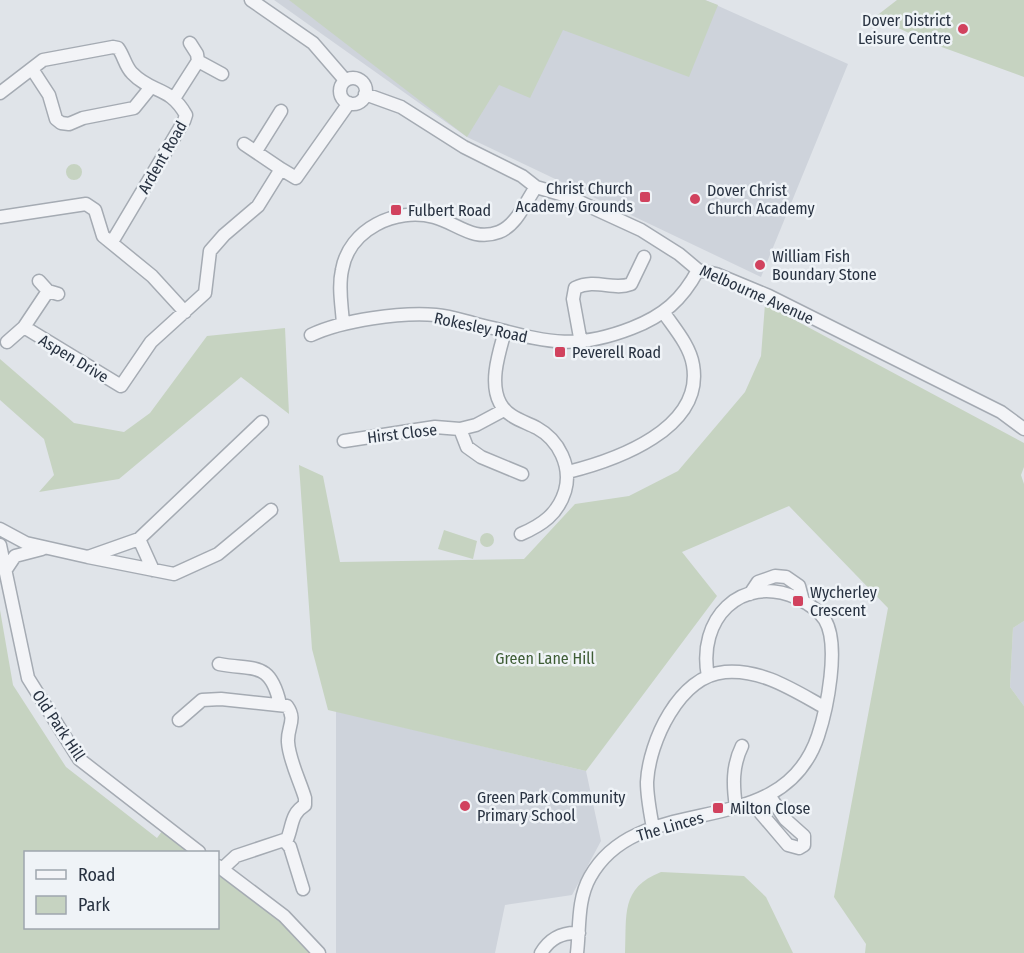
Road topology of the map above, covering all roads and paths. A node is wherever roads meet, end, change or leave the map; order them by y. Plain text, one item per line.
1 (251, 0) edge
2 (190, 44) dead end
3 (198, 61) junction
4 (32, 69) junction
5 (222, 74) dead end
6 (345, 80) junction
7 (151, 87) junction
8 (0, 93) edge
9 (365, 94) junction
10 (175, 97) junction
11 (349, 103) junction
12 (281, 111) dead end
13 (244, 144) dead end
14 (256, 151) junction
15 (281, 169) junction
16 (536, 187) junction
17 (0, 217) edge
18 (112, 242) junction
19 (644, 257) dead end
20 (698, 270) junction
21 (39, 281) dead end
22 (185, 312) junction
23 (664, 313) junction
24 (343, 324) junction
25 (24, 327) junction
26 (505, 331) junction
27 (311, 335) dead end
28 (7, 342) dead end
29 (581, 343) junction
30 (504, 410) junction
31 (262, 422) dead end
32 (460, 429) junction
33 (1024, 429) edge
34 (344, 441) dead end
35 (568, 472) junction
36 (522, 474) dead end
37 (271, 510) dead end
38 (0, 529) edge
39 (520, 534) dead end
40 (139, 538) junction
41 (0, 545) edge
42 (49, 549) junction
43 (88, 557) junction
44 (153, 570) junction
45 (5, 572) junction
46 (219, 664) dead end
47 (708, 676) junction
48 (280, 704) junction
49 (824, 707) junction
50 (179, 720) dead end
51 (742, 746) dead end
52 (769, 795) junction
53 (753, 804) junction
54 (736, 807) junction
55 (653, 828) junction
56 (286, 842) junction
57 (198, 851) edge
58 (220, 868) edge
59 (303, 889) dead end
60 (579, 933) junction
61 (319, 953) edge
62 (541, 953) edge
63 (577, 953) edge

1 - 6 street, Melbourne Avenue
2 - 3 street
3 - 5 street
3 - 10 street
4 - 7 street, Ardent Road
4 - 7 street
4 - 8 street, Ardent Road
6 - 9 street, Melbourne Avenue
6 - 11 street
7 - 10 street, Ardent Road
9 - 11 street
9 - 16 street, Melbourne Avenue
10 - 18 street, Ardent Road
11 - 15 street
12 - 14 street
13 - 14 street
14 - 15 street
15 - 22 street, Aspen Drive
16 - 20 street, Melbourne Avenue
16 - 24 street
17 - 18 street
18 - 22 street
19 - 29 street
20 - 23 street, Rokesley Road
20 - 33 street, Melbourne Avenue
21 - 25 street
22 - 25 street, Aspen Drive
23 - 29 street, Rokesley Road
23 - 35 street
24 - 26 street, Rokesley Road
24 - 27 street, Rokesley Road
25 - 28 street, Aspen Drive
26 - 29 street, Rokesley Road
26 - 30 street
30 - 32 street, Hirst Close
30 - 35 street
31 - 40 street
32 - 34 street, Hirst Close
32 - 36 street, Hirst Close
35 - 39 street
37 - 44 street
38 - 42 street
40 - 43 street
40 - 44 street
41 - 45 street, Old Park Hill
42 - 43 street
42 - 45 street
43 - 44 street
45 - 57 street, Old Park Hill
46 - 48 street
47 - 49 street
47 - 49 street, The Linces
47 - 55 street
48 - 50 street
48 - 56 street
49 - 52 street, The Linces
51 - 54 street
52 - 53 street, The Linces
52 - 53 street
53 - 54 street, The Linces
54 - 55 street, The Linces
55 - 60 street, The Linces
56 - 58 street
56 - 59 street
58 - 61 street
60 - 62 street
60 - 63 street, The Linces

